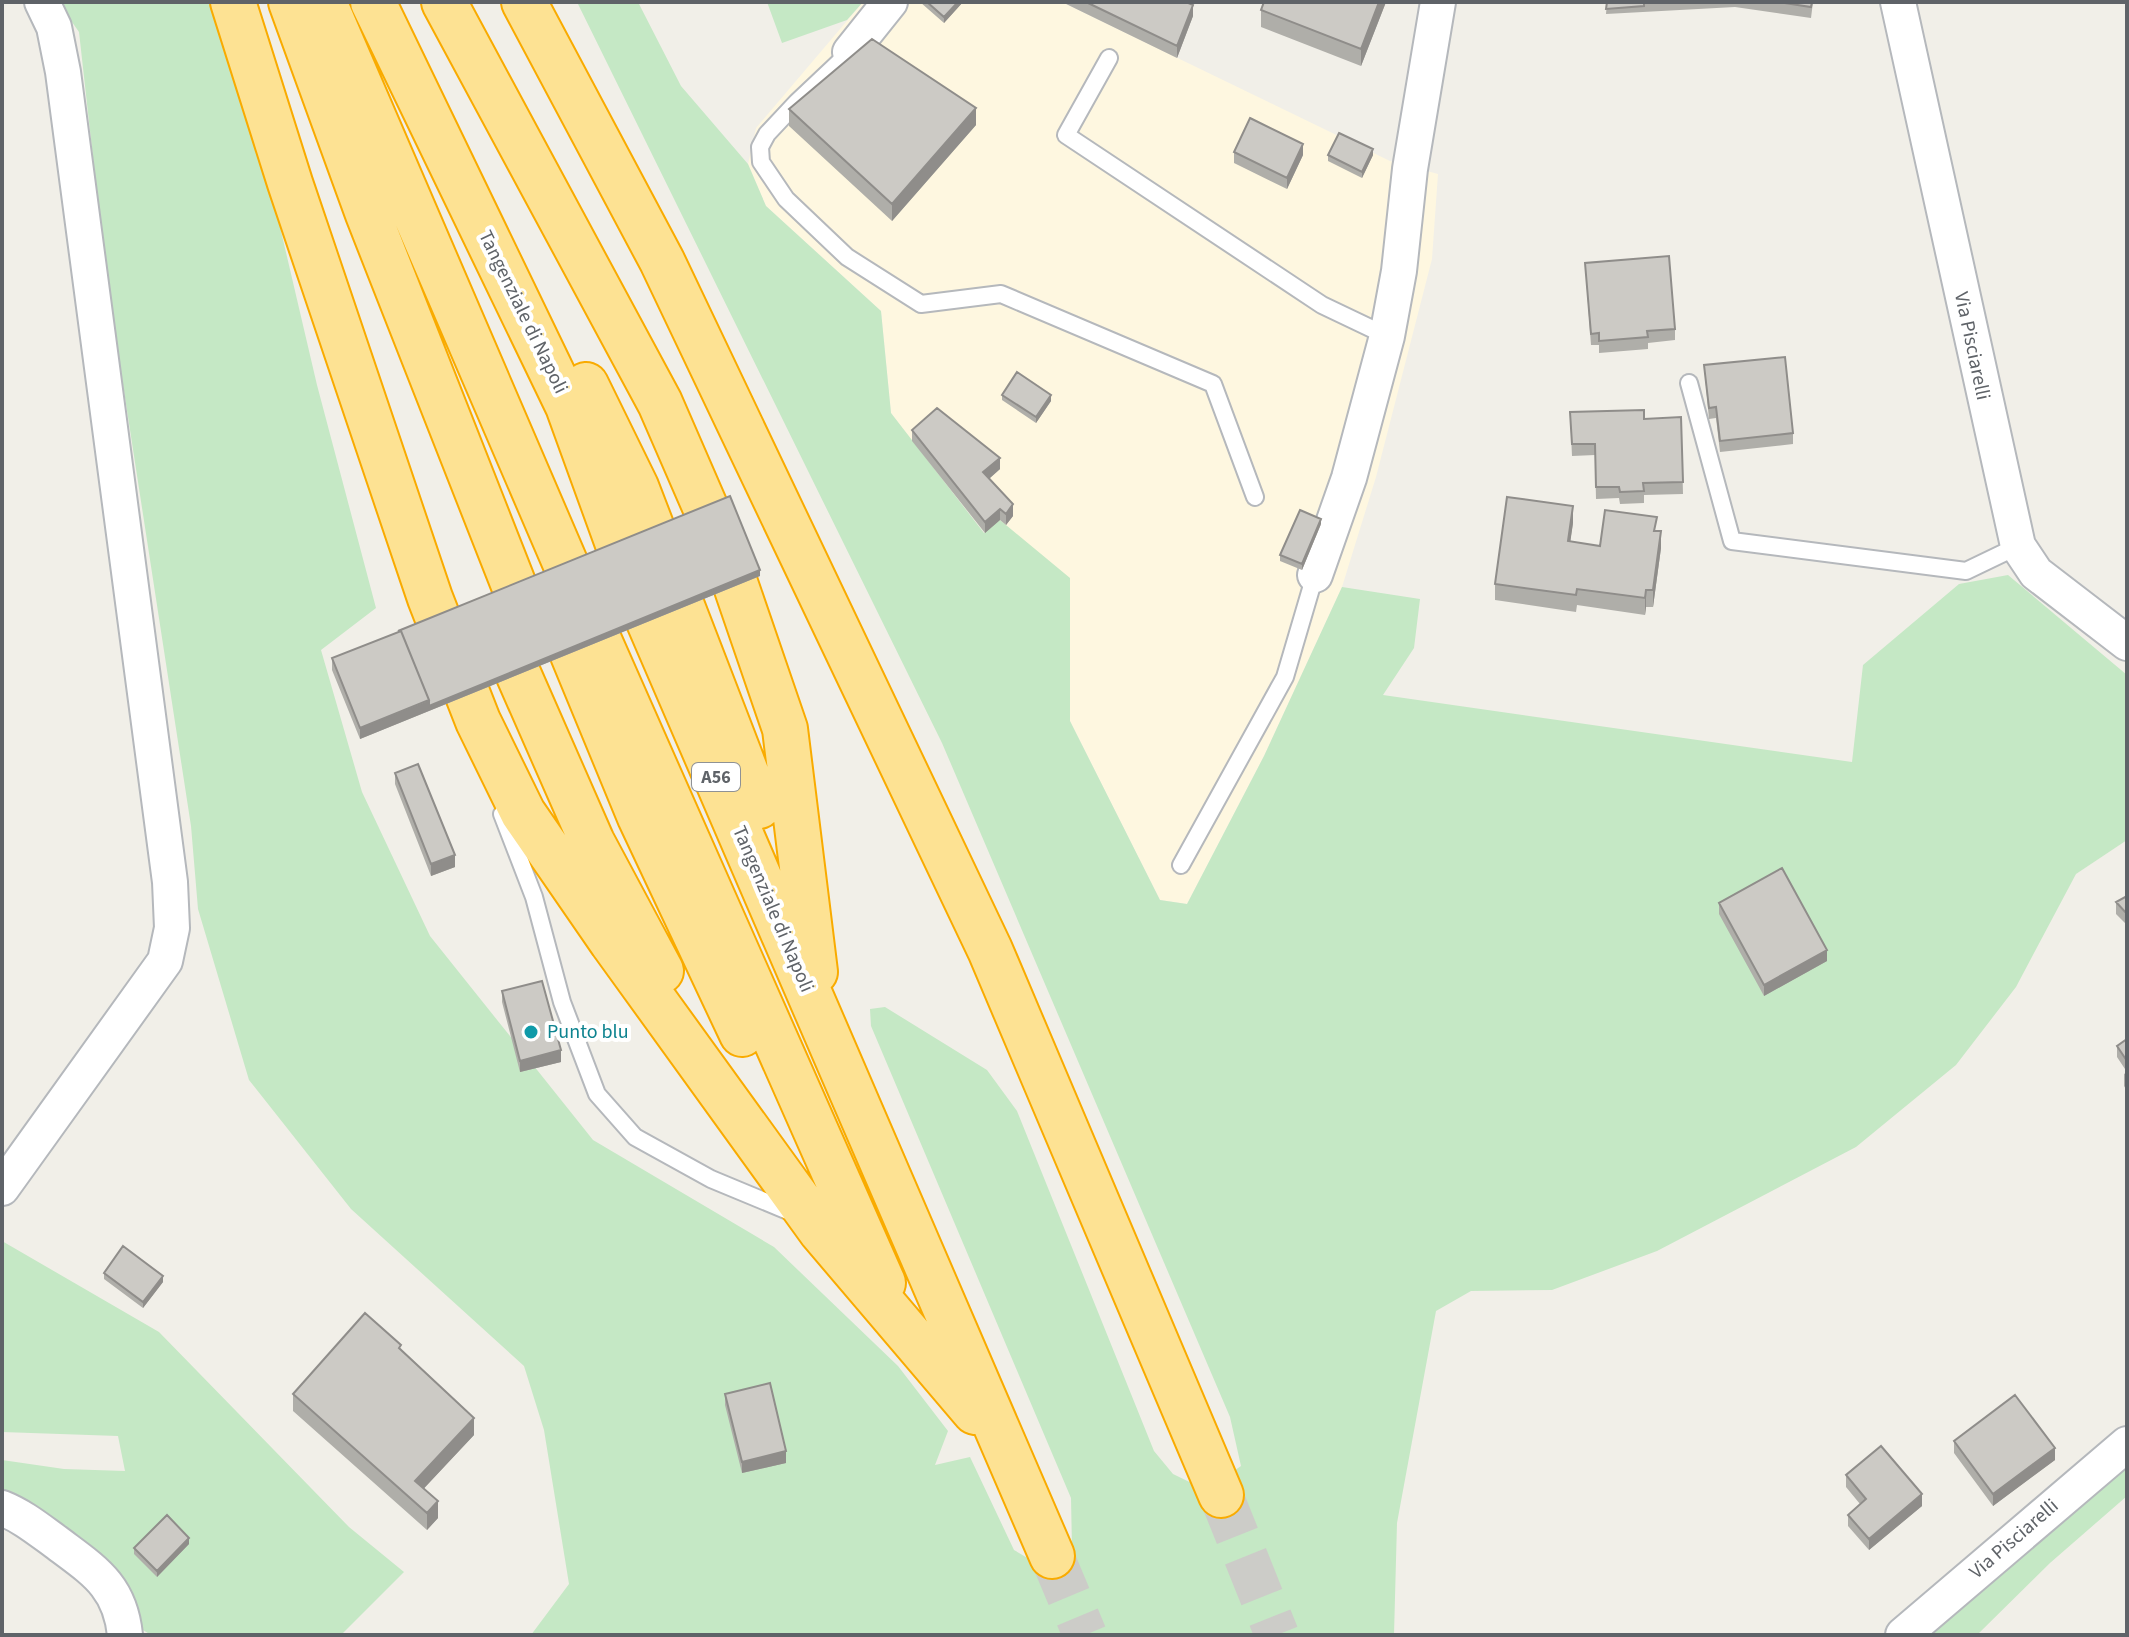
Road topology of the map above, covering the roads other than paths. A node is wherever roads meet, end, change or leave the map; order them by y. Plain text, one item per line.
1 (42, 2) edge
2 (233, 2) edge
3 (251, 2) edge
4 (272, 2) edge
5 (291, 2) edge
6 (304, 2) edge
7 (324, 2) edge
8 (348, 2) edge
9 (373, 2) edge
10 (399, 2) edge
11 (425, 2) edge
12 (444, 2) edge
13 (524, 2) edge
14 (890, 2) edge
15 (1438, 2) edge
16 (1898, 2) edge
17 (850, 52) joint
18 (1109, 58) dead end
19 (290, 183) junction
20 (1387, 336) junction
21 (1689, 383) dead end
22 (1255, 497) dead end
23 (2018, 546) junction
24 (1315, 575) joint
25 (2127, 643) edge
26 (502, 812) junction
27 (801, 855) junction
28 (1181, 865) dead end
29 (612, 942) junction
30 (820, 1012) junction
31 (672, 1026) junction
32 (740, 1118) junction
33 (2, 1188) edge
34 (804, 1208) junction
35 (853, 1269) junction
36 (903, 1327) junction
37 (951, 1384) junction
38 (2127, 1444) edge
39 (1005, 1447) junction
40 (1221, 1495) tunnel mouth
41 (2, 1508) edge
42 (1052, 1556) tunnel mouth
43 (125, 1635) edge
44 (1903, 1635) edge

1 - 33 street
2 - 19 highway
3 - 31 highway
4 - 32 highway
5 - 34 highway
6 - 35 highway
7 - 36 highway
8 - 37 highway
9 - 30 highway, Tangenziale di Napoli / A56
10 - 30 highway
11 - 27 highway
12 - 27 highway
13 - 40 highway
14 - 17 street
15 - 20 street
16 - 23 street, Via Pisciarelli
17 - 22 lane
18 - 20 lane
19 - 26 highway
19 - 29 highway
20 - 24 street
21 - 23 lane
23 - 25 street, Via Pisciarelli
24 - 28 lane
26 - 29 highway
26 - 34 lane
27 - 30 highway
29 - 31 highway
30 - 39 highway, Tangenziale di Napoli / A56
31 - 32 highway
32 - 34 highway
34 - 35 highway
35 - 36 highway
36 - 37 highway
37 - 39 highway
38 - 44 street, Via Pisciarelli
39 - 42 highway, Tangenziale di Napoli / A56
41 - 43 street

